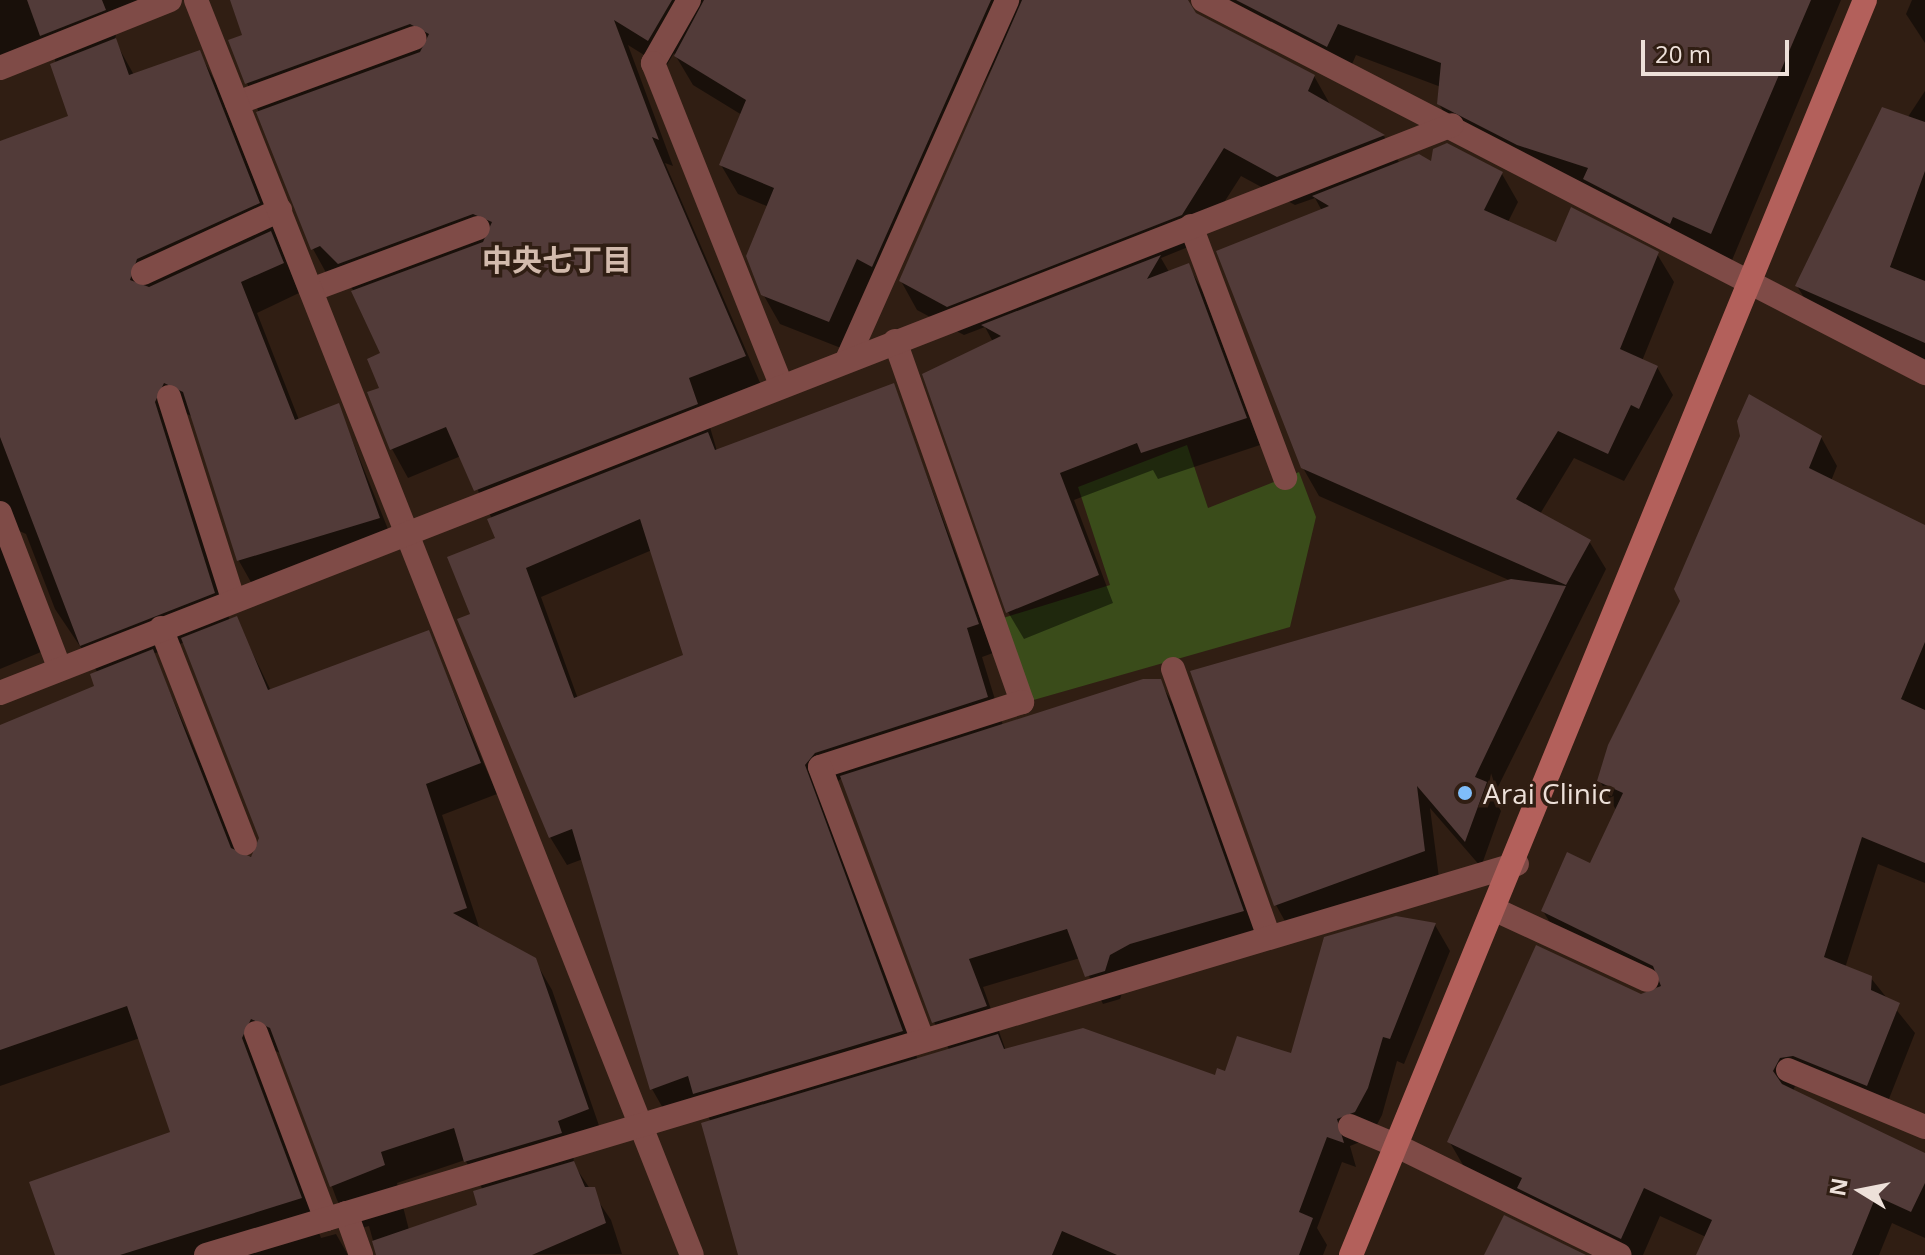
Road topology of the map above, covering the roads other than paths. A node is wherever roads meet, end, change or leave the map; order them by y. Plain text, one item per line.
1 (170, 0) edge
2 (196, 0) edge
3 (689, 0) edge
4 (1007, 0) edge
5 (1203, 0) edge
6 (1865, 0) edge
7 (415, 38) dead end
8 (0, 68) edge
9 (237, 103) junction
10 (1452, 125) junction
11 (280, 210) junction
12 (1191, 226) junction
13 (478, 228) dead end
14 (143, 273) dead end
15 (1748, 280) junction
16 (311, 290) junction
17 (895, 341) junction
18 (847, 360) junction
19 (1925, 373) edge
20 (781, 385) junction
21 (169, 397) dead end
22 (1285, 478) dead end
23 (0, 513) edge
24 (406, 529) junction
25 (233, 599) junction
26 (161, 628) junction
27 (60, 669) junction
28 (1173, 669) dead end
29 (0, 693) edge
30 (245, 843) dead end
31 (1517, 864) junction
32 (1498, 911) junction
33 (1268, 934) junction
34 (1647, 980) dead end
35 (256, 1033) dead end
36 (921, 1036) junction
37 (1788, 1070) dead end
38 (642, 1125) junction
39 (1350, 1126) dead end
40 (1925, 1127) edge
41 (1395, 1145) junction
42 (336, 1216) junction
43 (206, 1255) edge
44 (361, 1255) edge
45 (692, 1255) edge
46 (1351, 1255) edge
47 (1620, 1255) edge

1 - 8 street
2 - 9 street
3 - 20 street
4 - 18 street
5 - 10 street
6 - 15 street
7 - 9 street
9 - 11 street
10 - 12 street
10 - 15 street
11 - 14 street
11 - 16 street
12 - 17 street
12 - 22 street
13 - 16 street
15 - 19 street
15 - 31 street
16 - 24 street
17 - 18 street
17 - 36 street
18 - 20 street
20 - 24 street
21 - 25 street
23 - 27 street
24 - 25 street
24 - 38 street
25 - 26 street
26 - 27 street
26 - 30 street
27 - 29 street
28 - 33 street
31 - 32 street
31 - 33 street
32 - 34 street
32 - 41 street
33 - 36 street
35 - 42 street
36 - 38 street
37 - 40 street
38 - 42 street
38 - 45 street
39 - 41 street
41 - 46 street
41 - 47 street
42 - 43 street
42 - 44 street

